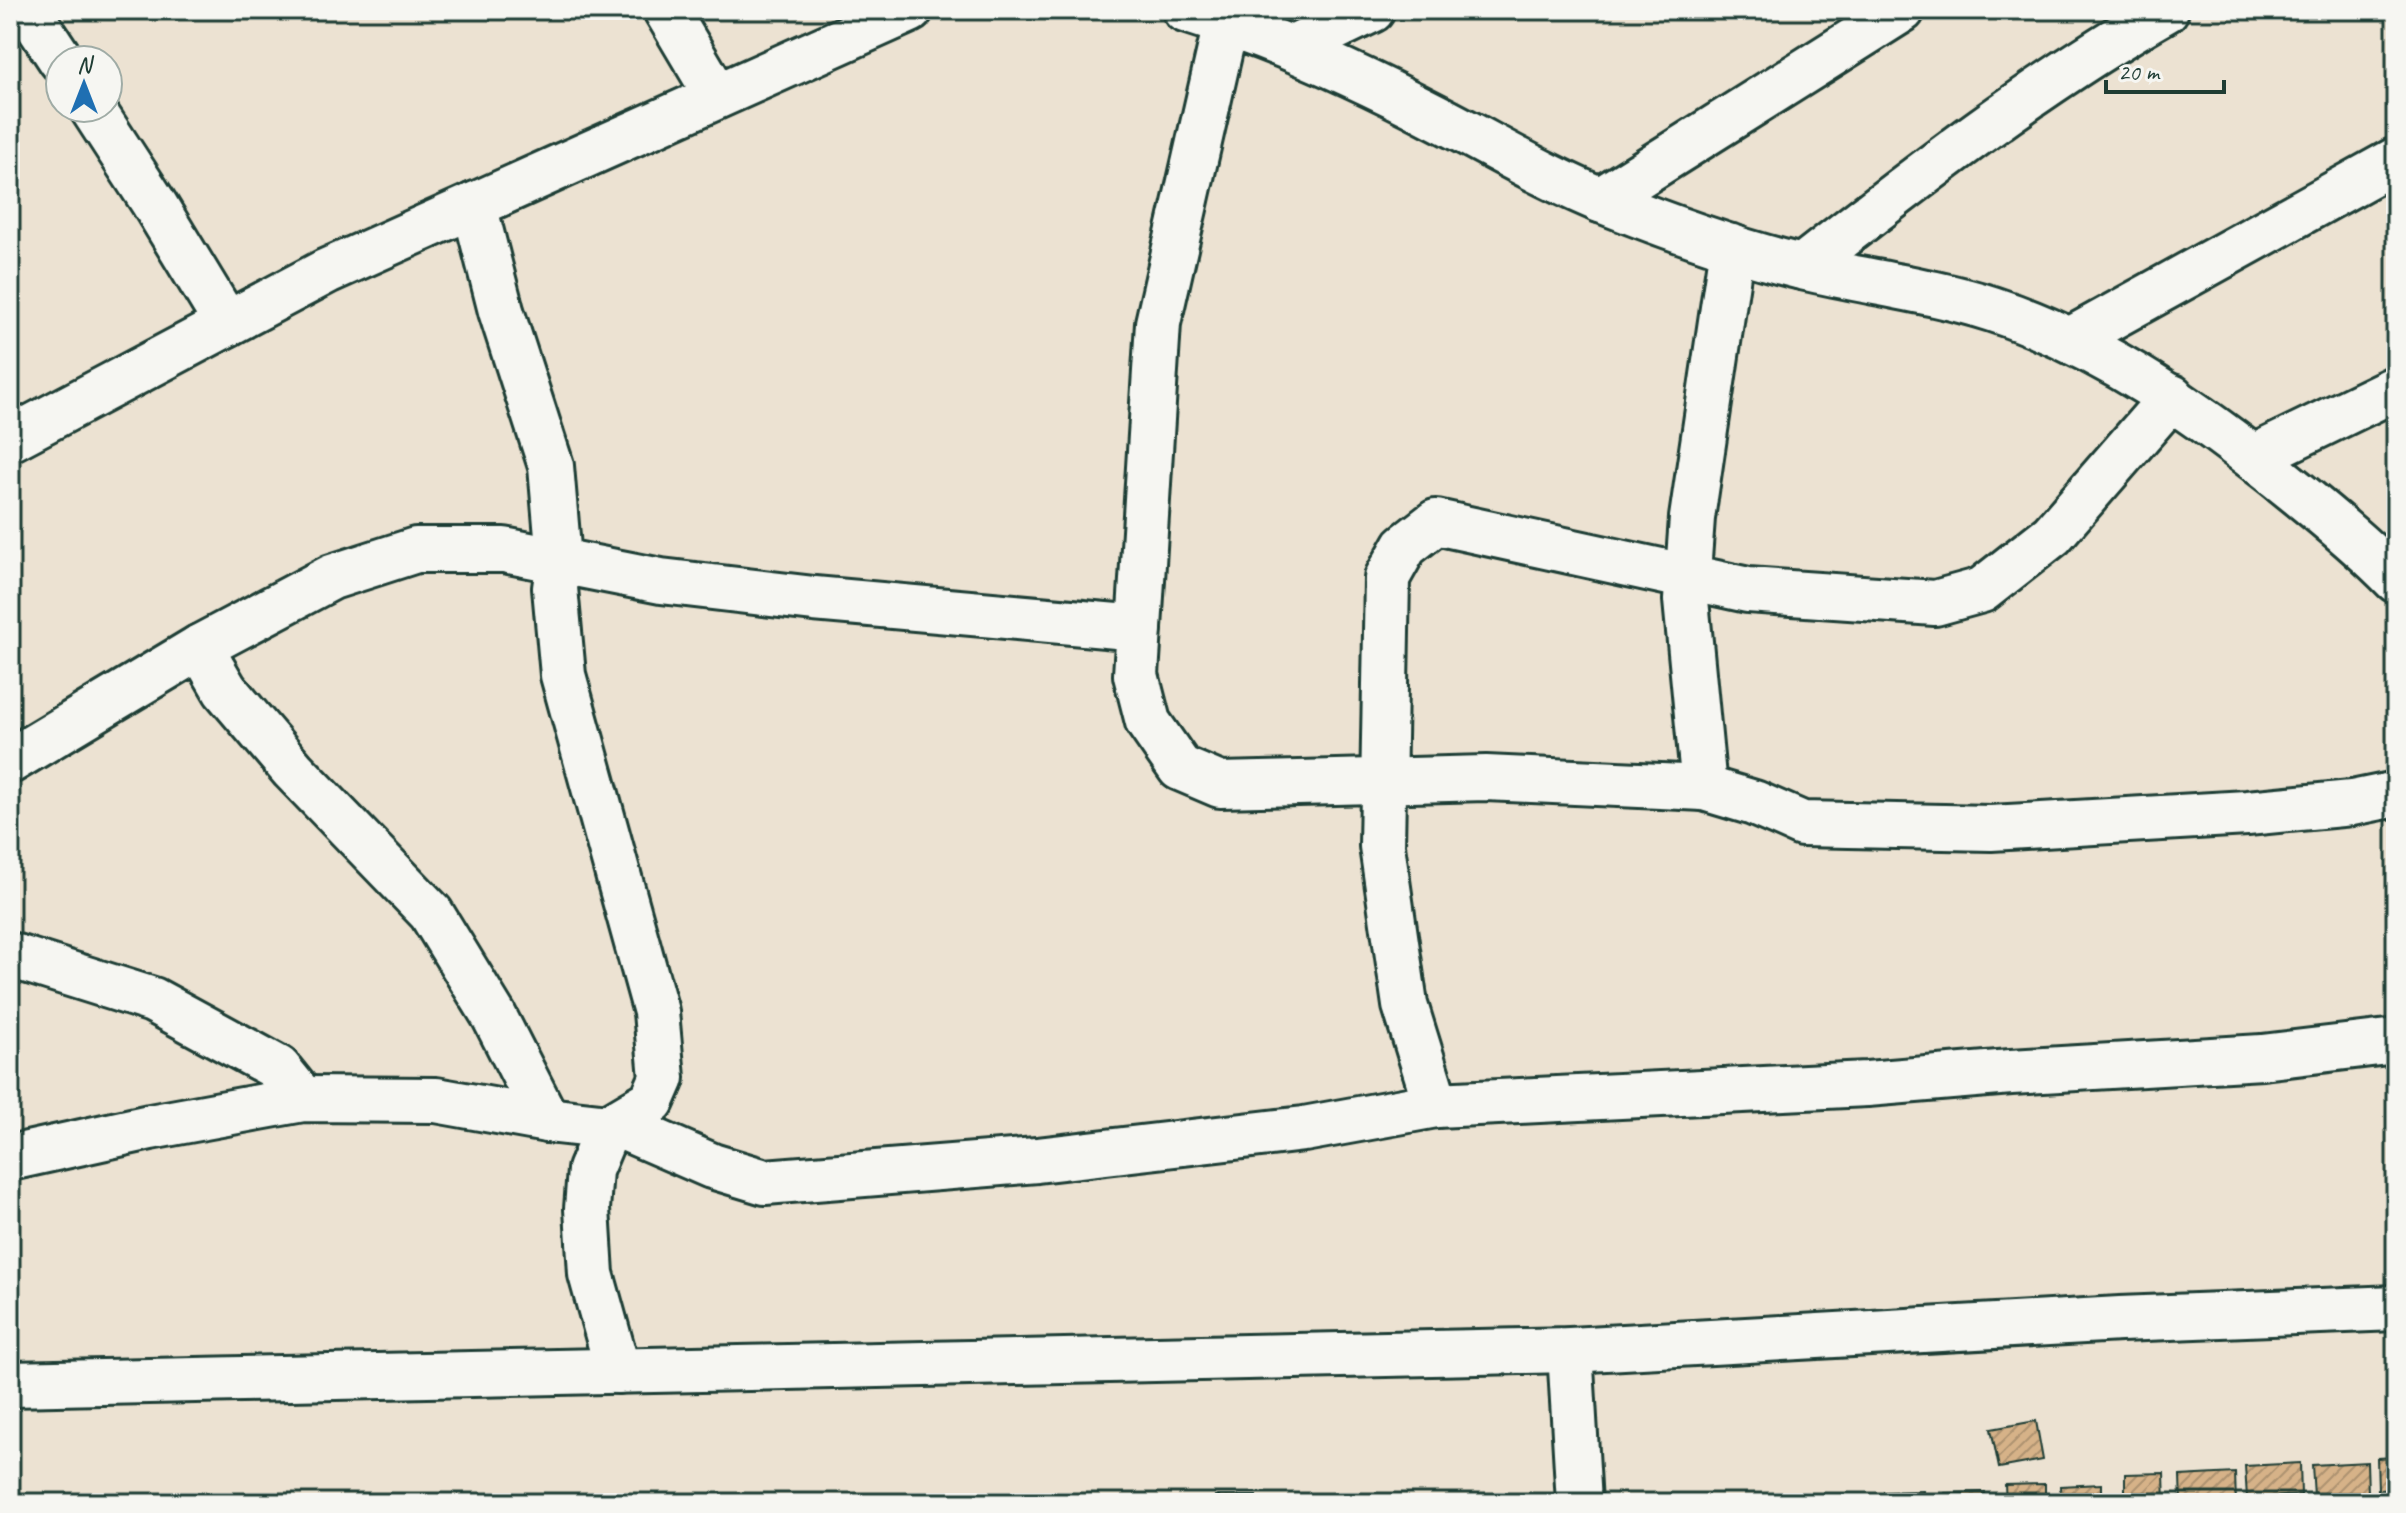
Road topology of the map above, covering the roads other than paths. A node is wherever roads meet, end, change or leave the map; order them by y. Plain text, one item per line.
1 (28, 10) edge
2 (666, 10) edge
3 (910, 10) edge
4 (1185, 10) edge
5 (1372, 10) edge
6 (1902, 10) edge
7 (2166, 10) edge
8 (1226, 23) junction
9 (50, 44) edge
10 (1293, 48) junction
11 (717, 96) junction
12 (102, 124) edge
13 (2396, 160) edge
14 (1600, 200) junction
15 (474, 205) junction
16 (1732, 247) junction
17 (1802, 267) junction
18 (227, 324) junction
19 (2070, 340) junction
20 (2396, 388) edge
21 (2172, 397) junction
22 (10, 439) edge
23 (2254, 457) junction
24 (559, 560) junction
25 (1688, 576) junction
26 (2396, 580) edge
27 (1139, 628) junction
28 (200, 647) junction
29 (10, 761) edge
30 (1382, 780) junction
31 (1704, 788) junction
32 (2396, 794) edge
33 (10, 955) edge
34 (2396, 1041) edge
35 (303, 1099) junction
36 (1436, 1105) junction
37 (547, 1120) junction
38 (608, 1127) junction
39 (10, 1158) edge
40 (2396, 1308) edge
41 (1570, 1350) junction
42 (618, 1371) junction
43 (10, 1384) edge
44 (1579, 1503) edge

1 - 9 street
2 - 11 street
3 - 11 street
4 - 8 street
5 - 10 street
6 - 14 street
7 - 17 street
8 - 10 street
8 - 27 street
10 - 14 street
11 - 15 street
12 - 18 street
13 - 19 street
14 - 16 street
15 - 18 street
15 - 24 street
16 - 17 street
16 - 25 street
17 - 19 street
18 - 22 street
19 - 21 street
20 - 23 street
21 - 23 street
21 - 25 street
23 - 26 street
24 - 27 street
24 - 28 street
24 - 38 street
25 - 30 street
25 - 31 street
27 - 30 street
28 - 29 street
28 - 37 street
30 - 31 street
30 - 36 street
31 - 32 street
33 - 35 street
34 - 36 street
35 - 37 street
35 - 39 street
36 - 38 street
37 - 38 street
38 - 42 street
40 - 41 street
41 - 42 street
41 - 44 street
42 - 43 street

